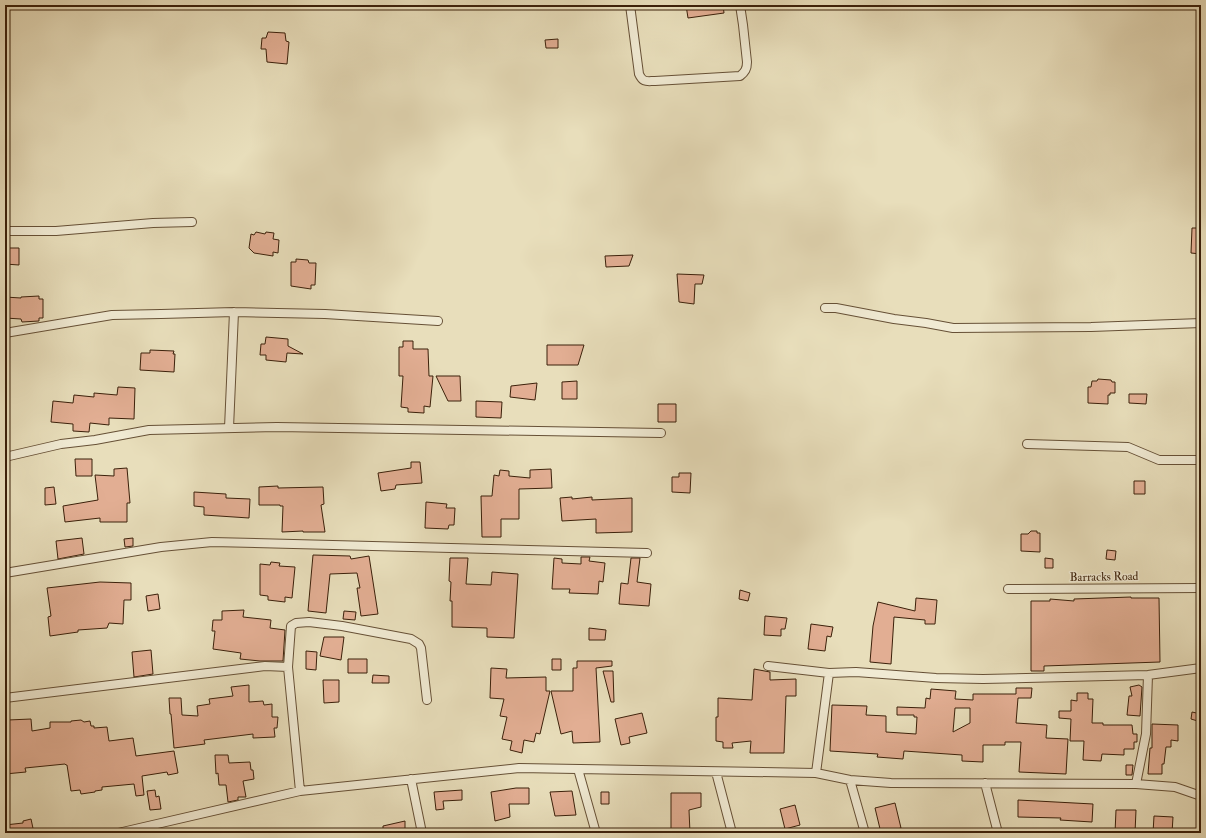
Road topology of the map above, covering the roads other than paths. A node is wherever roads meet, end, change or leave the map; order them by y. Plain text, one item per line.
1 (630, 5) edge
2 (740, 5) edge
3 (192, 222) dead end
4 (5, 231) edge
5 (825, 308) dead end
6 (234, 312) junction
7 (438, 321) dead end
8 (1201, 323) edge
9 (5, 333) edge
10 (229, 428) junction
11 (661, 433) dead end
12 (1027, 444) dead end
13 (5, 457) edge
14 (1201, 460) edge
15 (647, 553) dead end
16 (5, 573) edge
17 (1201, 588) edge
18 (1008, 590) dead end
19 (768, 666) dead end
20 (288, 667) junction
21 (1201, 668) edge
22 (829, 673) junction
23 (1148, 675) junction
24 (5, 698) edge
25 (427, 700) dead end
26 (578, 769) junction
27 (716, 772) junction
28 (816, 773) junction
29 (411, 779) junction
30 (850, 780) junction
31 (984, 783) junction
32 (1136, 784) junction
33 (300, 791) junction
34 (1201, 796) edge
35 (118, 833) edge
36 (422, 833) edge
37 (596, 833) edge
38 (732, 833) edge
39 (865, 833) edge
40 (998, 833) edge

1 - 2 street
3 - 4 street
5 - 8 street
6 - 7 street
6 - 9 street
6 - 10 street
10 - 11 street
10 - 13 street
12 - 14 street
15 - 16 street
17 - 18 street, Barracks Road
19 - 22 street
20 - 24 street
20 - 25 street
20 - 33 street
21 - 23 street
22 - 23 street
22 - 28 street
23 - 32 street
26 - 27 street
26 - 29 street
26 - 37 street
27 - 28 street
27 - 38 street
28 - 30 street
29 - 33 street
29 - 36 street
30 - 31 street
30 - 39 street
31 - 32 street
31 - 40 street
32 - 34 street
33 - 35 street

